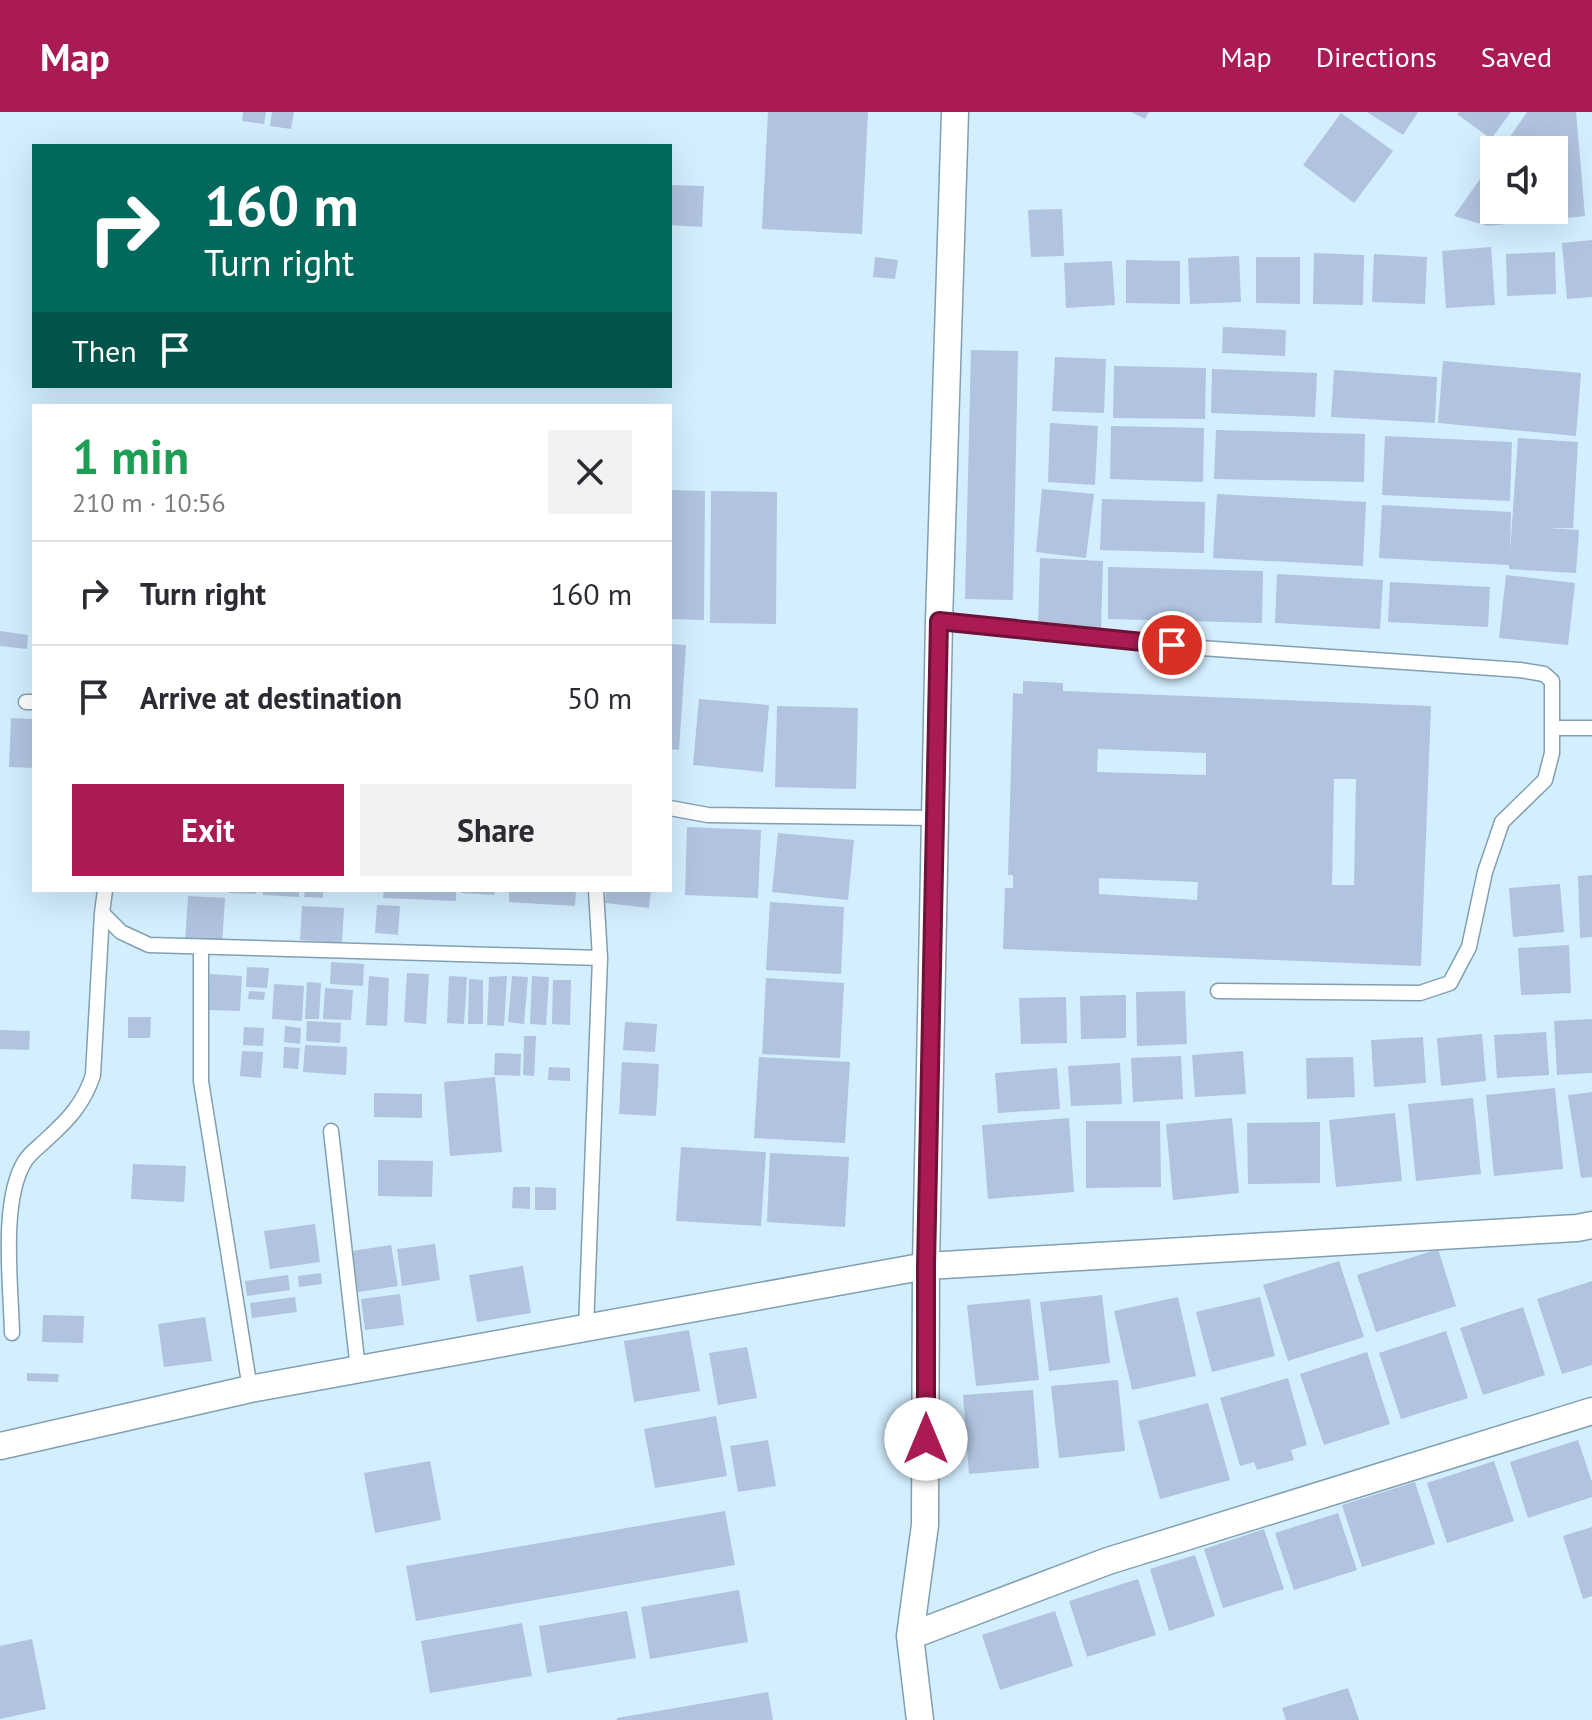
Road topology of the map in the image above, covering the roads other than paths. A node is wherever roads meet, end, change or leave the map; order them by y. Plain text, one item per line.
1 (955, 112) edge
2 (939, 621) junction
3 (1553, 728) junction
4 (1592, 728) edge
5 (672, 808) edge
6 (935, 818) junction
7 (105, 892) edge
8 (596, 892) edge
9 (102, 913) junction
10 (201, 948) junction
11 (600, 958) junction
12 (1218, 991) dead end
13 (331, 1131) dead end
14 (1592, 1225) edge
15 (926, 1266) junction
16 (586, 1329) junction
17 (12, 1333) dead end
18 (358, 1369) junction
19 (250, 1389) junction
20 (1592, 1411) edge
21 (0, 1446) edge
22 (910, 1636) junction
23 (920, 1720) edge

1 - 2 street
2 - 3 lane
2 - 6 street
3 - 4 lane
3 - 12 lane
5 - 6 lane
6 - 15 street
7 - 9 lane
8 - 11 lane
9 - 10 lane
9 - 17 lane
10 - 11 lane
10 - 19 lane
11 - 16 lane
13 - 18 lane
14 - 15 street
15 - 16 street
15 - 22 street
16 - 18 street
18 - 19 street
19 - 21 street
20 - 22 street
22 - 23 street

